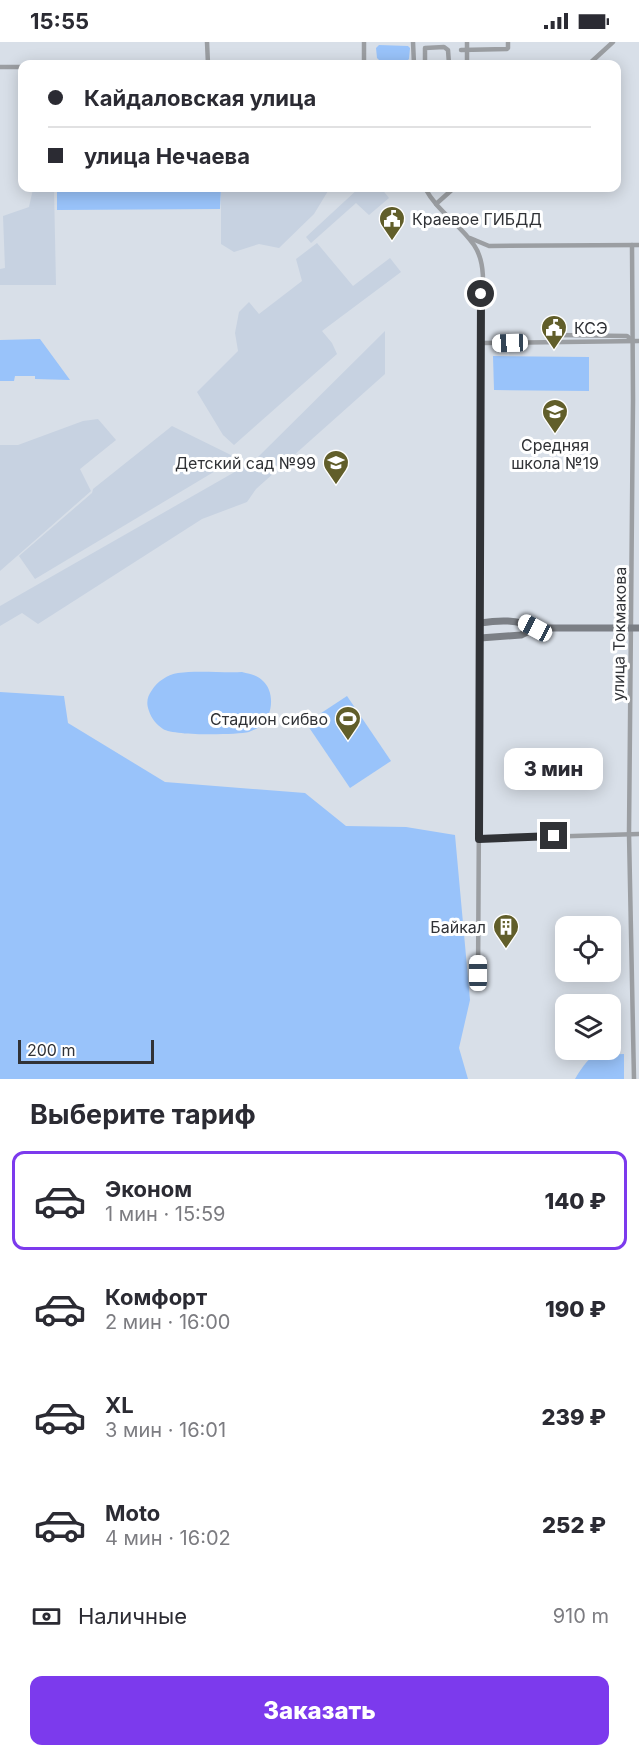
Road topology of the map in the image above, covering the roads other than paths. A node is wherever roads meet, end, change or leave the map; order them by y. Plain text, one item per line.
1 (207, 42) edge
2 (364, 42) edge
3 (413, 42) edge
4 (467, 42) edge
5 (508, 42) edge
6 (613, 42) edge
7 (461, 50) dead end
8 (208, 60) edge
9 (364, 60) edge
10 (414, 60) edge
11 (425, 60) edge
12 (449, 60) edge
13 (468, 60) edge
14 (593, 60) edge
15 (0, 67) edge
16 (18, 67) edge
17 (428, 192) edge
18 (450, 192) edge
19 (436, 204) junction
20 (465, 235) junction
21 (632, 245) junction
22 (639, 245) edge
23 (556, 335) dead end
24 (636, 341) edge
25 (482, 343) junction
26 (633, 434) junction
27 (639, 434) edge
28 (495, 621) junction
29 (480, 623) junction
30 (535, 628) junction
31 (631, 628) junction
32 (639, 628) edge
33 (480, 638) junction
34 (495, 638) junction
35 (628, 834) junction
36 (639, 834) edge
37 (479, 839) junction
38 (478, 980) dead end
39 (632, 992) junction
40 (639, 997) edge
41 (634, 1079) edge

1 - 8 street
2 - 9 street
3 - 10 street
4 - 13 street
5 - 7 street
6 - 14 street
11 - 12 street
15 - 16 street
17 - 19 street
18 - 19 street
19 - 20 street
20 - 21 street
20 - 25 street
21 - 22 street
21 - 24 street, улица Токмакова
23 - 24 street
24 - 25 street
24 - 26 street, улица Токмакова
25 - 29 street
26 - 27 street
26 - 31 street, улица Токмакова
28 - 29 street
28 - 30 street
28 - 34 street
28 - 34 street
29 - 33 street
30 - 31 street
30 - 34 street
31 - 32 street
31 - 35 street, улица Токмакова
33 - 34 street
33 - 37 street
35 - 36 street
35 - 37 street
35 - 39 street, улица Токмакова
37 - 38 street
39 - 40 street
39 - 41 street, улица Токмакова

